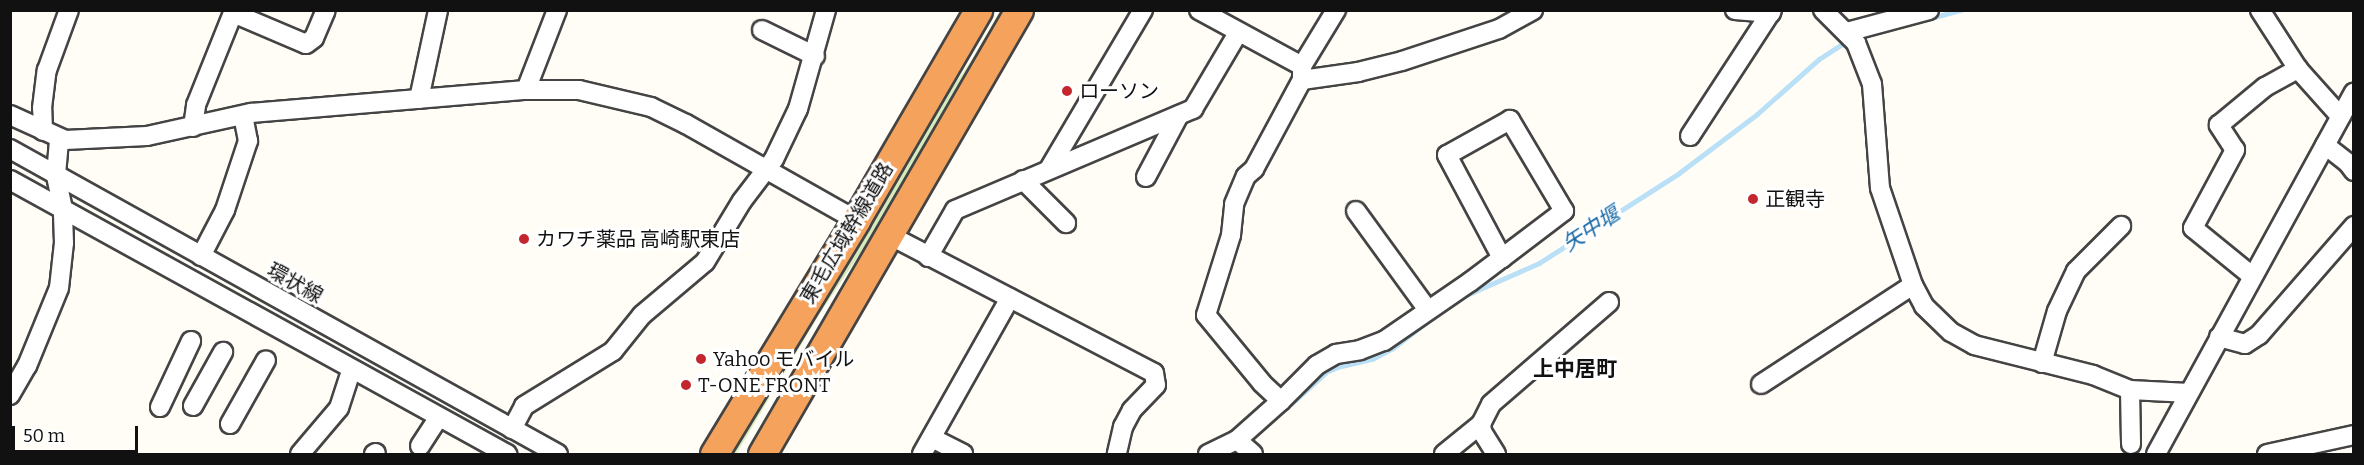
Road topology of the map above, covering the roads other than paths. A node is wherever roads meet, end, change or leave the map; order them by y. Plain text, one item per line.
1 (69, 10) edge
2 (326, 10) edge
3 (438, 10) edge
4 (558, 10) edge
5 (826, 10) edge
6 (978, 10) edge
7 (1019, 10) edge
8 (1143, 10) edge
9 (1199, 10) edge
10 (1336, 10) edge
11 (1533, 10) edge
12 (1735, 10) edge
13 (1823, 10) edge
14 (1929, 10) edge
15 (2260, 10) edge
16 (1772, 12) edge
17 (762, 30) dead end
18 (1847, 32) junction
19 (1238, 33) junction
20 (814, 56) junction
21 (2298, 69) junction
22 (1302, 73) junction
23 (526, 90) junction
24 (2354, 93) edge
25 (419, 99) junction
26 (10, 115) edge
27 (243, 115) junction
28 (1179, 115) junction
29 (2341, 117) junction
30 (193, 127) junction
31 (51, 134) junction
32 (1690, 136) dead end
33 (2325, 145) junction
34 (10, 150) edge
35 (768, 168) junction
36 (1049, 169) junction
37 (2354, 171) edge
38 (56, 175) junction
39 (1146, 177) dead end
40 (10, 180) edge
41 (1023, 180) junction
42 (63, 209) junction
43 (1356, 211) dead end
44 (856, 220) junction
45 (1066, 223) dead end
46 (2121, 226) dead end
47 (2354, 226) edge
48 (887, 234) junction
49 (201, 256) junction
50 (928, 257) junction
51 (1502, 258) junction
52 (2252, 276) junction
53 (1913, 285) junction
54 (1010, 298) junction
55 (1609, 302) dead end
56 (1428, 310) junction
57 (2219, 337) junction
58 (191, 341) dead end
59 (223, 352) dead end
60 (266, 360) dead end
61 (2042, 363) junction
62 (351, 370) junction
63 (1761, 384) dead end
64 (2130, 390) junction
65 (2189, 393) junction
66 (10, 395) edge
67 (1281, 401) junction
68 (193, 406) dead end
69 (160, 407) dead end
70 (438, 418) junction
71 (230, 424) dead end
72 (1481, 424) junction
73 (512, 429) junction
74 (2354, 435) edge
75 (932, 438) junction
76 (2131, 444) dead end
77 (420, 446) dead end
78 (1244, 446) edge
79 (300, 454) edge
80 (507, 454) edge
81 (558, 454) edge
82 (714, 454) edge
83 (762, 454) edge
84 (922, 454) edge
85 (963, 454) edge
86 (1117, 454) edge
87 (1208, 454) edge
88 (1444, 454) edge
89 (1496, 454) edge
90 (2156, 454) edge
91 (2267, 454) edge

1 - 31 street
2 - 30 street
3 - 25 street
4 - 23 street
5 - 20 street
6 - 44 highway, 東毛広域幹線道路
7 - 48 highway, 東毛広域幹線道路
8 - 36 street
9 - 19 street
10 - 22 street
11 - 22 street
12 - 16 street
13 - 18 street
14 - 18 street
15 - 21 street
16 - 32 street
17 - 20 street
18 - 53 street
19 - 22 street
19 - 28 street
20 - 35 street
21 - 29 street
21 - 52 street
22 - 67 street
23 - 25 street
23 - 35 street
24 - 29 street
25 - 27 street
26 - 31 street
27 - 30 street
27 - 49 street
28 - 36 street
28 - 39 street
29 - 33 street
30 - 31 street
31 - 38 street
33 - 37 street
33 - 52 street
34 - 38 street, 環状線
35 - 44 street
35 - 73 street
36 - 41 street
38 - 42 street
38 - 49 street, 環状線
40 - 42 street
41 - 45 street
41 - 50 street
42 - 62 street
42 - 66 street
43 - 56 street
44 - 82 highway, 東毛広域幹線道路
46 - 61 street
47 - 57 street
48 - 50 street
48 - 83 highway, 東毛広域幹線道路
49 - 73 street, 環状線
50 - 54 street
51 - 51 street
51 - 56 street
52 - 57 street
53 - 61 street
53 - 63 street
54 - 75 street
54 - 86 street
55 - 72 street
56 - 67 street
57 - 65 street
58 - 69 street
59 - 68 street
60 - 71 street
61 - 64 street
62 - 70 street
62 - 79 street
64 - 65 street
64 - 76 street
65 - 90 street
67 - 78 street
70 - 77 street
70 - 80 street
72 - 88 street
72 - 89 street
73 - 81 street, 環状線
74 - 91 street
75 - 84 street
75 - 85 street
78 - 87 street

